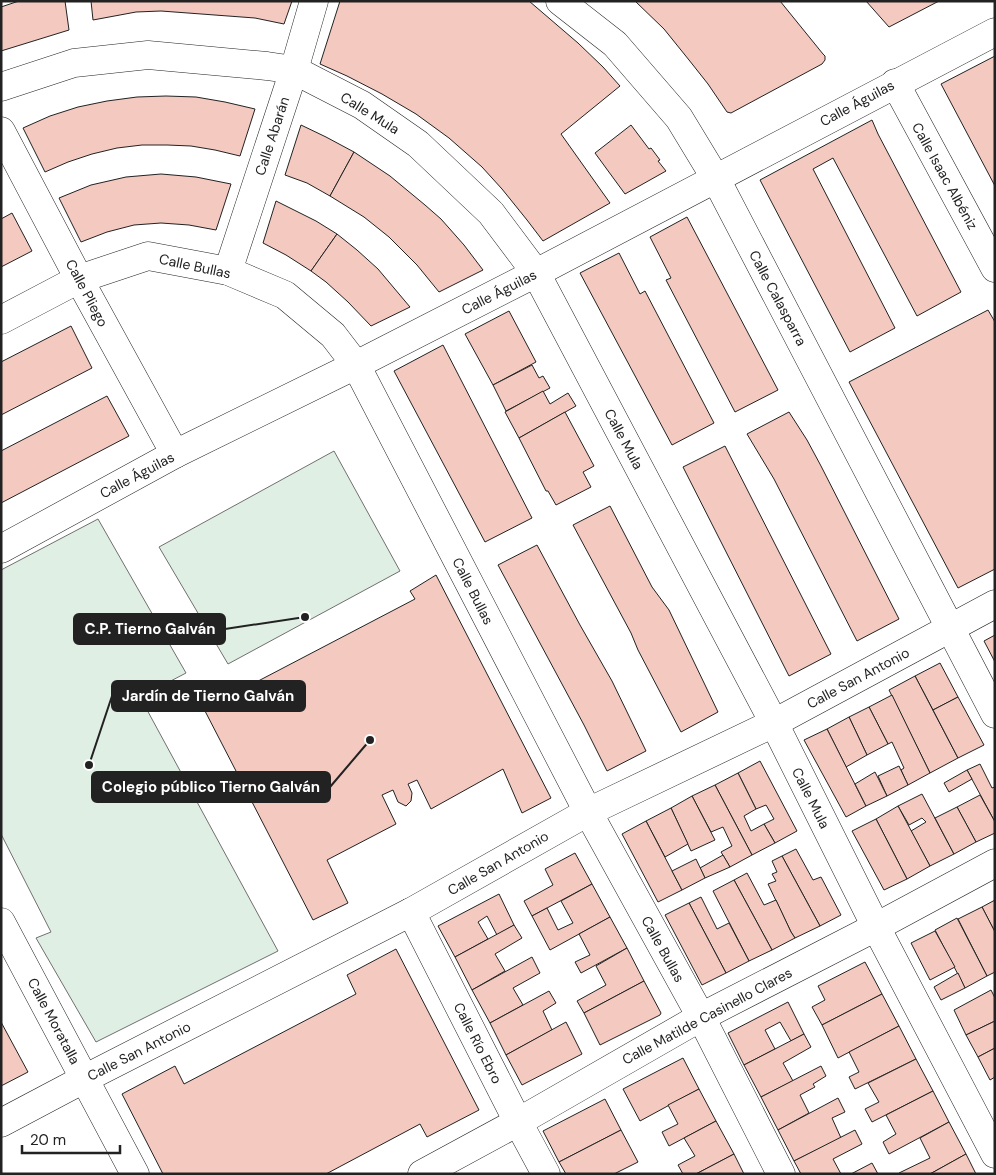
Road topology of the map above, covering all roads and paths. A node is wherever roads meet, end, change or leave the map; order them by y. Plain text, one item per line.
1 (314, 1) edge
2 (560, 1) edge
3 (995, 32) edge
4 (294, 70) junction
5 (895, 83) junction
6 (1, 87) edge
7 (1, 131) edge
8 (716, 180) junction
9 (995, 268) edge
10 (228, 271) junction
11 (536, 273) junction
12 (79, 279) junction
13 (1, 320) edge
14 (356, 365) junction
15 (175, 454) junction
16 (1, 549) edge
17 (995, 604) edge
18 (950, 628) junction
19 (995, 714) edge
20 (774, 723) junction
21 (588, 812) junction
22 (995, 863) edge
23 (411, 912) junction
24 (1, 922) edge
25 (876, 927) junction
26 (701, 1017) junction
27 (84, 1079) junction
28 (518, 1122) junction
29 (1, 1123) edge
30 (995, 1154) edge
31 (135, 1174) edge
32 (422, 1174) edge
33 (546, 1174) edge
34 (780, 1174) edge

1 - 4 street, Calle Abarán
2 - 8 street, Calle Calasparra
3 - 5 street, Calle Águilas
4 - 6 street, Calle Mula
4 - 10 street, Calle Abarán
4 - 11 street, Calle Mula
5 - 8 street, Calle Águilas
5 - 9 street, Calle Isaac Albéniz
7 - 12 street, Calle Pliego
8 - 11 street, Calle Águilas
8 - 18 street, Calle Calasparra
10 - 12 street, Calle Bullas
10 - 14 street, Calle Bullas
11 - 14 street, Calle Águilas
11 - 20 street, Calle Mula
12 - 13 street, Calle Bullas
12 - 15 street, Calle Pliego
14 - 15 street, Calle Águilas
14 - 21 street, Calle Bullas
15 - 16 street, Calle Águilas
17 - 18 street, Calle San Antonio
18 - 19 street, Calle Calasparra
18 - 20 street, Calle San Antonio
20 - 21 street, Calle San Antonio
20 - 25 street, Calle Mula
21 - 23 street, Calle San Antonio
21 - 26 street, Calle Bullas
22 - 25 street, Calle Matilde Casinello Clares
23 - 27 street, Calle San Antonio
23 - 28 street, Calle Río Ebro
24 - 27 street, Calle Moratalla
25 - 26 street, Calle Matilde Casinello Clares
25 - 30 street, Calle Mula
26 - 28 street, Calle Matilde Casinello Clares
26 - 34 street, Calle Bullas
27 - 29 street, Calle San Antonio
27 - 31 street, Calle Moratalla
28 - 32 street, Calle Matilde Casinello Clares
28 - 33 street, Calle Río Ebro

